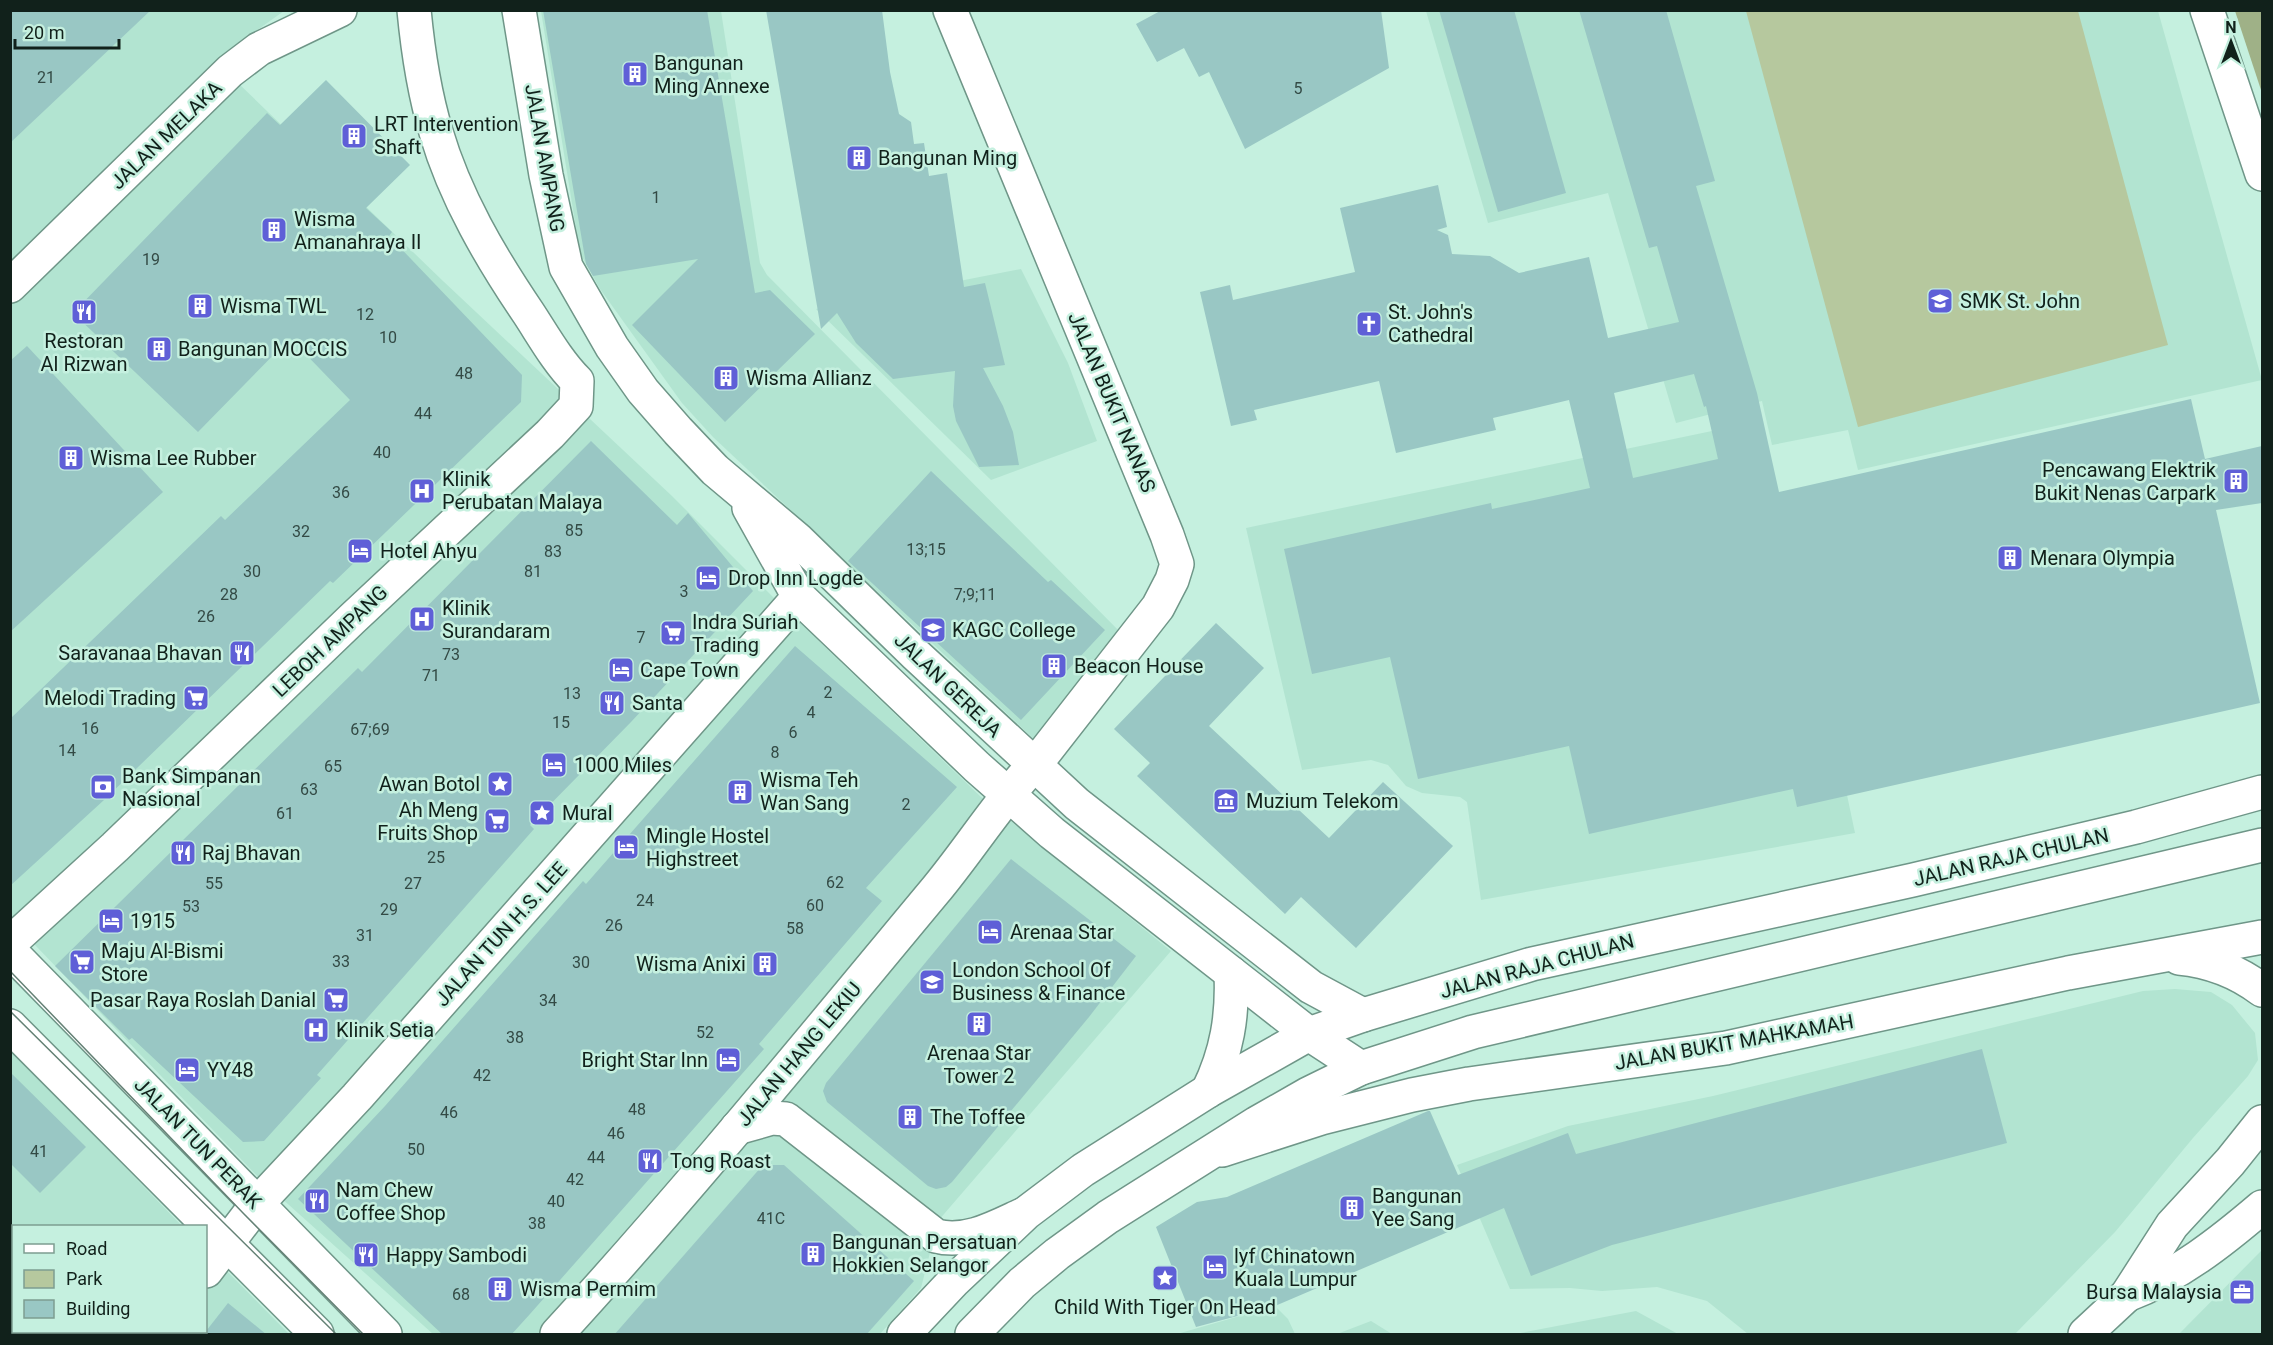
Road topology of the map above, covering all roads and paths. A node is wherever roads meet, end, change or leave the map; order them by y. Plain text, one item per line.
1 (340, 10) edge
2 (414, 10) edge
3 (519, 10) edge
4 (950, 10) edge
5 (2207, 10) edge
6 (2262, 174) edge
7 (10, 286) edge
8 (585, 301) joint
9 (741, 493) junction
10 (799, 597) junction
11 (1034, 766) junction
12 (2262, 792) edge
13 (1008, 794) junction
14 (2262, 845) edge
15 (2262, 937) edge
16 (10, 943) edge
17 (10, 951) edge
18 (2151, 956) junction
19 (1231, 973) junction
20 (2262, 990) edge
21 (1363, 1015) junction
22 (10, 1026) edge
23 (1309, 1034) junction
24 (1361, 1068) junction
25 (1208, 1091) junction
26 (2262, 1122) edge
27 (737, 1128) junction
28 (1207, 1155) junction
29 (257, 1204) junction
30 (2262, 1207) edge
31 (1026, 1213) junction
32 (226, 1243) junction
33 (207, 1270) edge
34 (2127, 1295) junction
35 (317, 1335) edge
36 (385, 1335) edge
37 (557, 1335) edge
38 (904, 1335) edge
39 (972, 1335) edge
40 (2085, 1335) edge

1 - 7 street, JALAN MELAKA
2 - 16 street, LEBOH AMPANG
3 - 8 street, JALAN AMPANG
4 - 11 street, JALAN BUKIT NANAS
5 - 6 street
8 - 9 street, JALAN GEREJA
9 - 10 street
9 - 11 street, JALAN GEREJA
10 - 13 street, JALAN GEREJA
10 - 29 street, JALAN TUN H.S. LEE
11 - 13 street, JALAN HANG LEKIU
11 - 21 street, JALAN GEREJA
12 - 21 street, JALAN RAJA CHULAN
13 - 19 street, JALAN GEREJA
13 - 27 street, JALAN HANG LEKIU
14 - 24 street
15 - 18 street, JALAN BUKIT MAHKAMAH
17 - 29 street, JALAN TUN PERAK
18 - 20 street
18 - 28 street, JALAN BUKIT MAHKAMAH
19 - 23 street, JALAN GEREJA
19 - 25 street
21 - 23 street, JALAN RAJA CHULAN
22 - 32 street
23 - 24 street, JALAN GEREJA
23 - 25 street, JALAN RAJA CHULAN
24 - 28 street
25 - 31 street, JALAN RAJA CHULAN
26 - 34 street
27 - 31 street
27 - 37 street, JALAN HANG LEKIU
28 - 39 street
29 - 32 street, JALAN TUN H.S. LEE
29 - 36 street, JALAN TUN PERAK
30 - 34 street
31 - 38 street, JALAN RAJA CHULAN
32 - 33 street, JALAN TUN H.S. LEE
32 - 35 street
34 - 40 street

